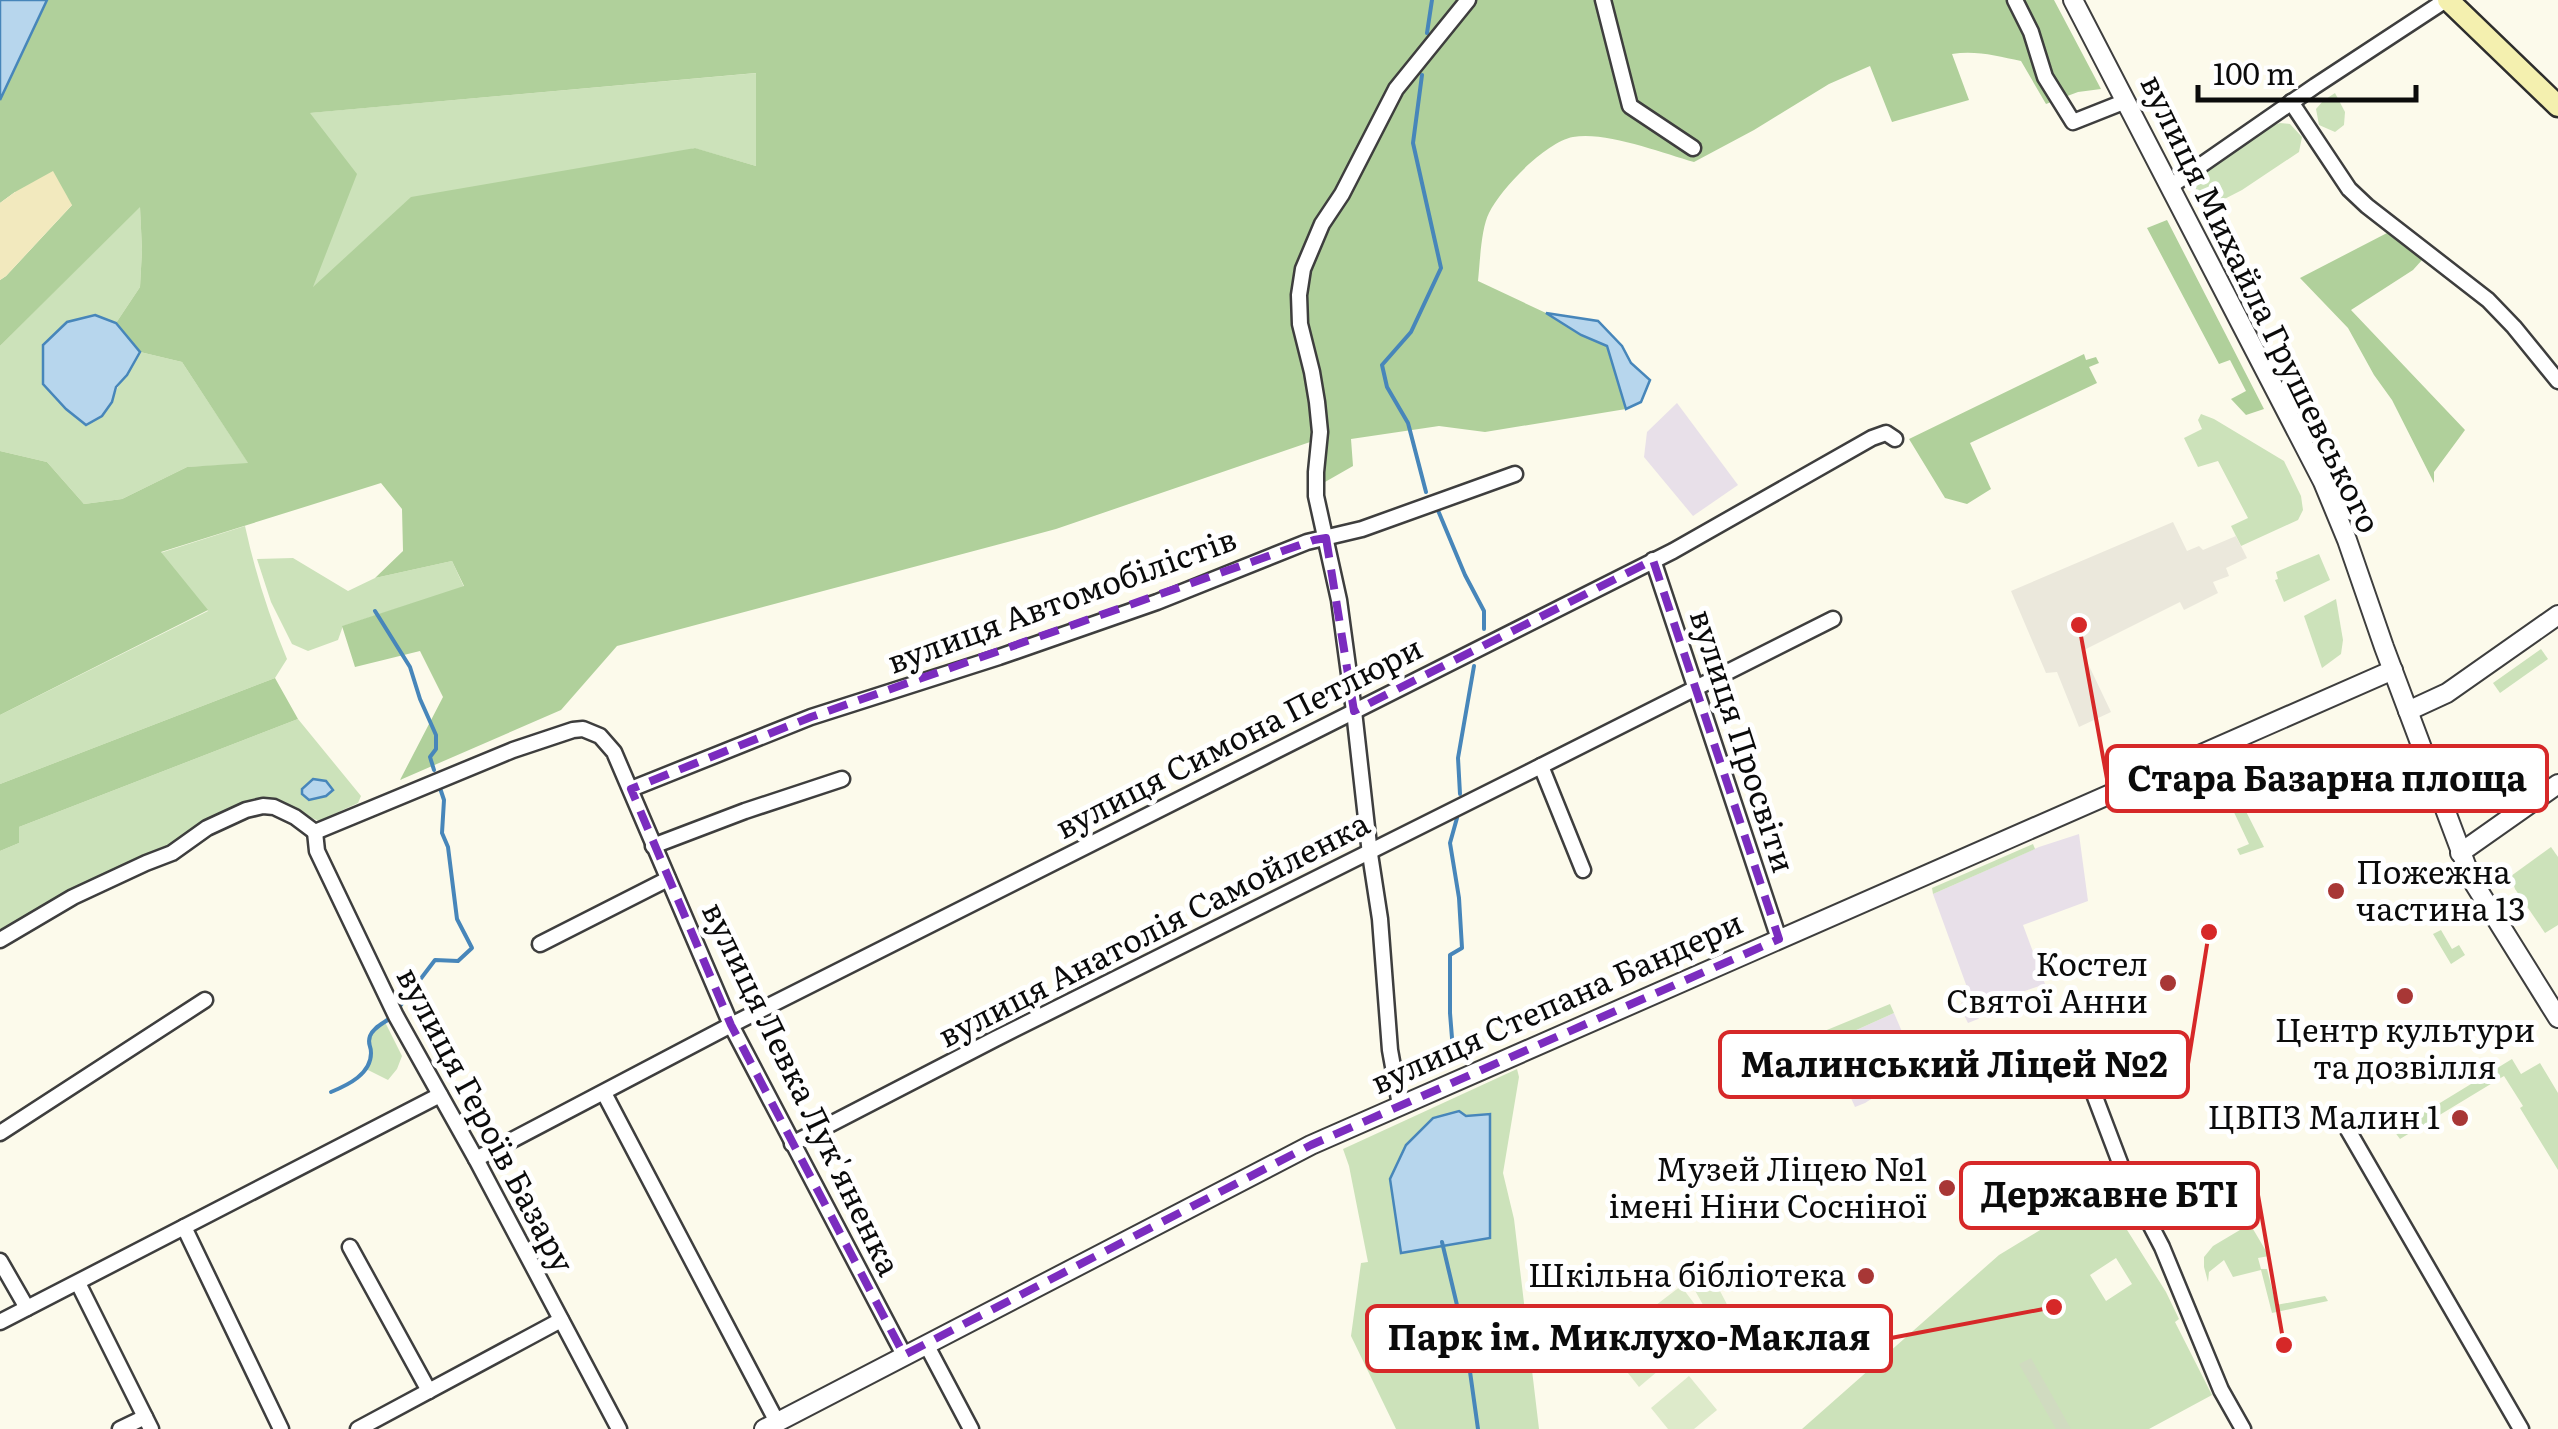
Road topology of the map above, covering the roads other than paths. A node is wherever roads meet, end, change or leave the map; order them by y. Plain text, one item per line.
1 (1468, 0) edge
2 (1603, 0) edge
3 (2015, 0) edge
4 (2073, 0) edge
5 (2447, 0) edge
6 (2126, 101) junction
7 (2291, 102) junction
8 (2558, 106) edge
9 (1693, 148) dead end
10 (2171, 186) junction
11 (2558, 381) edge
12 (1895, 438) dead end
13 (1514, 474) dead end
14 (1326, 538) junction
15 (1653, 560) junction
16 (2558, 615) edge
17 (1833, 619) dead end
18 (2393, 670) junction
19 (1694, 688) junction
20 (1354, 711) junction
21 (2408, 711) junction
22 (1541, 766) junction
23 (842, 779) dead end
24 (2558, 784) edge
25 (631, 790) junction
26 (315, 832) junction
27 (654, 846) junction
28 (2460, 853) junction
29 (1370, 854) junction
30 (1583, 870) dead end
31 (668, 879) junction
32 (1779, 939) junction
33 (0, 940) edge
34 (540, 944) dead end
35 (205, 1000) dead end
36 (2558, 1018) edge
37 (731, 1025) junction
38 (2083, 1041) dead end
39 (604, 1093) junction
40 (440, 1095) junction
41 (1400, 1105) junction
42 (2348, 1130) dead end
43 (0, 1133) edge
44 (792, 1144) junction
45 (476, 1159) junction
46 (184, 1227) junction
47 (350, 1248) dead end
48 (0, 1261) edge
49 (78, 1284) junction
50 (27, 1308) junction
51 (561, 1320) junction
52 (0, 1322) edge
53 (926, 1344) junction
54 (904, 1355) junction
55 (429, 1391) junction
56 (148, 1423) edge
57 (771, 1426) edge
58 (120, 1429) edge
59 (281, 1429) edge
60 (358, 1429) edge
61 (619, 1429) edge
62 (971, 1429) edge
63 (2243, 1429) edge
64 (2521, 1429) edge

1 - 14 street
2 - 9 street
3 - 6 street
4 - 6 street, вулиця Михайла Грушевського
5 - 7 street
5 - 8 main road
6 - 10 street, вулиця Михайла Грушевського
7 - 10 street
7 - 11 street
10 - 18 street, вулиця Михайла Грушевського
12 - 15 street, вулиця Симона Петлюри
13 - 14 street, вулиця Автомобілістів
14 - 20 street
14 - 25 street, вулиця Автомобілістів
15 - 19 street, вулиця Просвіти
15 - 20 street, вулиця Симона Петлюри
16 - 21 street
17 - 19 street, вулиця Анатолія Самойленка
18 - 21 street, вулиця Михайла Грушевського
18 - 32 street, вулиця Степана Бандери
19 - 22 street, вулиця Анатолія Самойленка
19 - 32 street, вулиця Просвіти
20 - 29 street
20 - 37 street, вулиця Симона Петлюри
21 - 28 street, вулиця Михайла Грушевського
22 - 29 street, вулиця Анатолія Самойленка
22 - 30 street
23 - 27 street
24 - 28 street
25 - 26 street, вулиця Левка Лук'яненка
25 - 27 street, вулиця Левка Лук'яненка
26 - 33 street
26 - 40 street, вулиця Героїв Базару
27 - 31 street, вулиця Левка Лук'яненка
28 - 36 street, вулиця Михайла Грушевського
29 - 41 street
29 - 44 street, вулиця Анатолія Самойленка
31 - 34 street
31 - 37 street, вулиця Левка Лук'яненка
32 - 41 street, вулиця Степана Бандери
35 - 43 street
37 - 39 street, вулиця Симона Петлюри
37 - 44 street, вулиця Левка Лук'яненка
38 - 63 street
39 - 45 street, вулиця Симона Петлюри
39 - 57 street
40 - 45 street, вулиця Героїв Базару
40 - 46 street
41 - 53 street, вулиця Степана Бандери
42 - 64 street
44 - 54 street, вулиця Левка Лук'яненка
45 - 51 street, вулиця Героїв Базару
46 - 49 street
46 - 59 street
47 - 55 street
48 - 50 street
49 - 50 street
49 - 56 street
50 - 52 street
51 - 55 street
51 - 61 street, вулиця Героїв Базару
53 - 54 street, вулиця Степана Бандери
53 - 62 street
54 - 57 street, вулиця Степана Бандери
55 - 60 street
56 - 58 street

